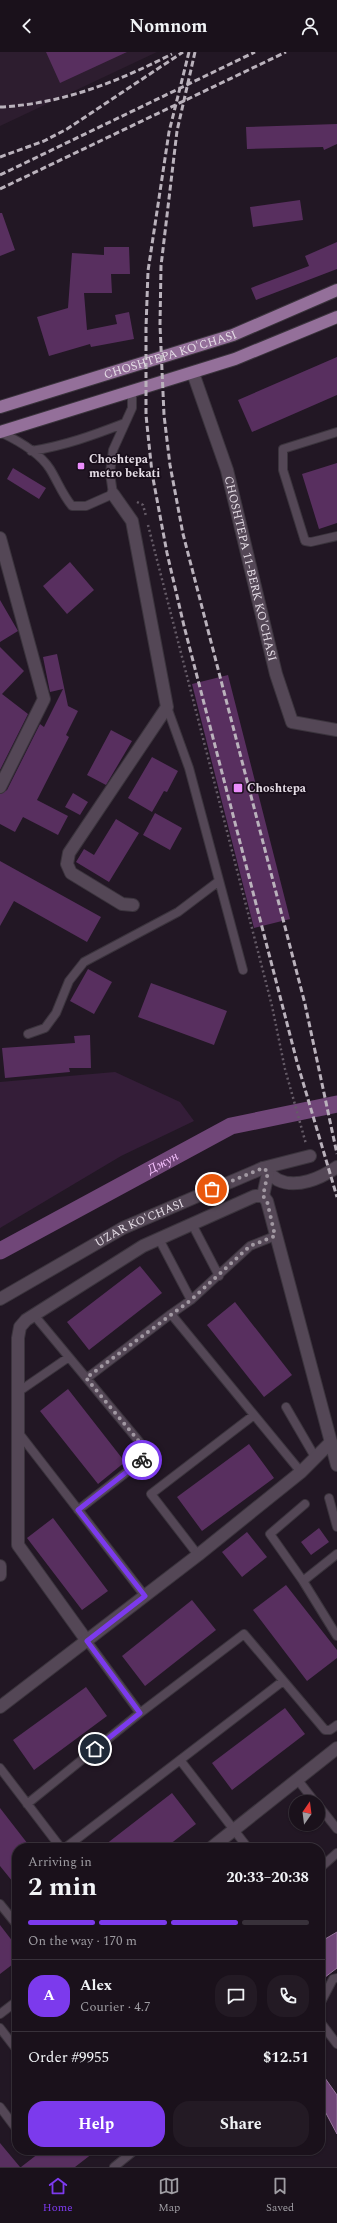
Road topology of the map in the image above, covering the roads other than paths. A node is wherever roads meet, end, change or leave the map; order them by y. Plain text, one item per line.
1 (337, 290) edge
2 (337, 317) edge
3 (193, 373) junction
4 (132, 392) junction
5 (0, 407) edge
6 (125, 423) junction
7 (0, 432) edge
8 (337, 432) edge
9 (31, 450) junction
10 (113, 494) junction
11 (337, 536) edge
12 (0, 538) edge
13 (166, 707) junction
14 (337, 730) edge
15 (0, 787) edge
16 (220, 881) junction
17 (133, 905) dead end
18 (244, 970) dead end
19 (28, 1034) dead end
20 (310, 1156) road end
21 (337, 1167) edge
22 (266, 1170) junction
23 (263, 1196) junction
24 (192, 1224) junction
25 (275, 1236) junction
26 (159, 1239) junction
27 (219, 1276) junction
28 (1, 1296) edge
29 (191, 1300) junction
30 (171, 1314) junction
31 (34, 1315) junction
32 (69, 1357) junction
33 (86, 1378) junction
34 (18, 1392) junction
35 (286, 1407) dead end
36 (254, 1415) junction
37 (18, 1432) junction
38 (331, 1442) junction
39 (315, 1457) junction
40 (337, 1465) edge
41 (300, 1472) junction
42 (329, 1498) dead end
43 (305, 1504) dead end
44 (78, 1510) junction
45 (337, 1527) edge
46 (337, 1554) edge
47 (198, 1555) junction
48 (0, 1566) edge
49 (0, 1575) edge
50 (303, 1581) junction
51 (145, 1596) junction
52 (337, 1636) edge
53 (87, 1641) junction
54 (283, 1681) junction
55 (0, 1708) edge
56 (140, 1713) junction
57 (337, 1725) edge
58 (337, 1748) edge
59 (180, 1760) junction
60 (0, 1768) edge
61 (297, 1779) junction
62 (310, 1795) edge
63 (27, 1804) junction
64 (325, 1814) edge
65 (337, 1829) edge
66 (235, 1830) junction
67 (57, 1843) edge
68 (72, 1843) edge
69 (218, 1843) edge
70 (244, 1843) edge
71 (337, 1854) edge
72 (325, 1864) edge
73 (0, 1904) edge
74 (12, 1919) edge
75 (337, 1978) edge
76 (325, 1994) edge
77 (12, 2005) edge
78 (0, 2014) edge
79 (0, 2028) edge
80 (325, 2028) edge
81 (12, 2044) edge
82 (337, 2044) edge
83 (0, 2107) edge
84 (12, 2122) edge
85 (130, 2155) edge
86 (114, 2167) edge

1 - 5 main road, CHOSHTEPA KO'CHASI
2 - 3 main road, CHOSHTEPA KO'CHASI
3 - 4 main road, CHOSHTEPA KO'CHASI
3 - 14 street, CHOSHTEPA 11-BERK KO'CHASI
4 - 6 lane
4 - 7 main road, CHOSHTEPA KO'CHASI
6 - 9 lane
6 - 10 lane
7 - 9 lane
8 - 11 lane
9 - 10 lane
10 - 13 street
12 - 15 street
13 - 16 lane
13 - 17 street
16 - 18 lane
16 - 19 lane
20 - 22 street, UZAR KO'CHASI
21 - 22 street
22 - 23 street
22 - 28 street, UZAR KO'CHASI
23 - 24 street
23 - 25 street
24 - 26 street
24 - 27 lane
25 - 27 lane
25 - 38 street
26 - 29 lane
26 - 31 street
27 - 29 lane
29 - 30 lane
30 - 33 lane
30 - 36 lane
31 - 32 lane
31 - 34 street
32 - 33 lane
32 - 34 lane
33 - 44 lane
34 - 37 street
35 - 39 lane
36 - 41 lane
36 - 47 lane
37 - 44 lane
37 - 53 street
38 - 39 street
38 - 40 street
39 - 41 street
41 - 47 street
42 - 45 lane
43 - 50 lane
44 - 51 lane
46 - 50 lane
47 - 51 street
48 - 49 street
50 - 52 lane
51 - 53 street
53 - 55 street
53 - 56 lane
54 - 56 lane
54 - 57 lane
54 - 59 lane
56 - 63 lane
58 - 61 street
59 - 66 lane
59 - 68 lane
60 - 63 lane
61 - 62 lane
61 - 66 street
63 - 67 lane
64 - 65 lane
66 - 69 street
66 - 70 lane
71 - 72 lane
73 - 74 lane
75 - 76 lane
77 - 78 lane
79 - 81 lane
80 - 82 lane
83 - 84 lane
85 - 86 lane

